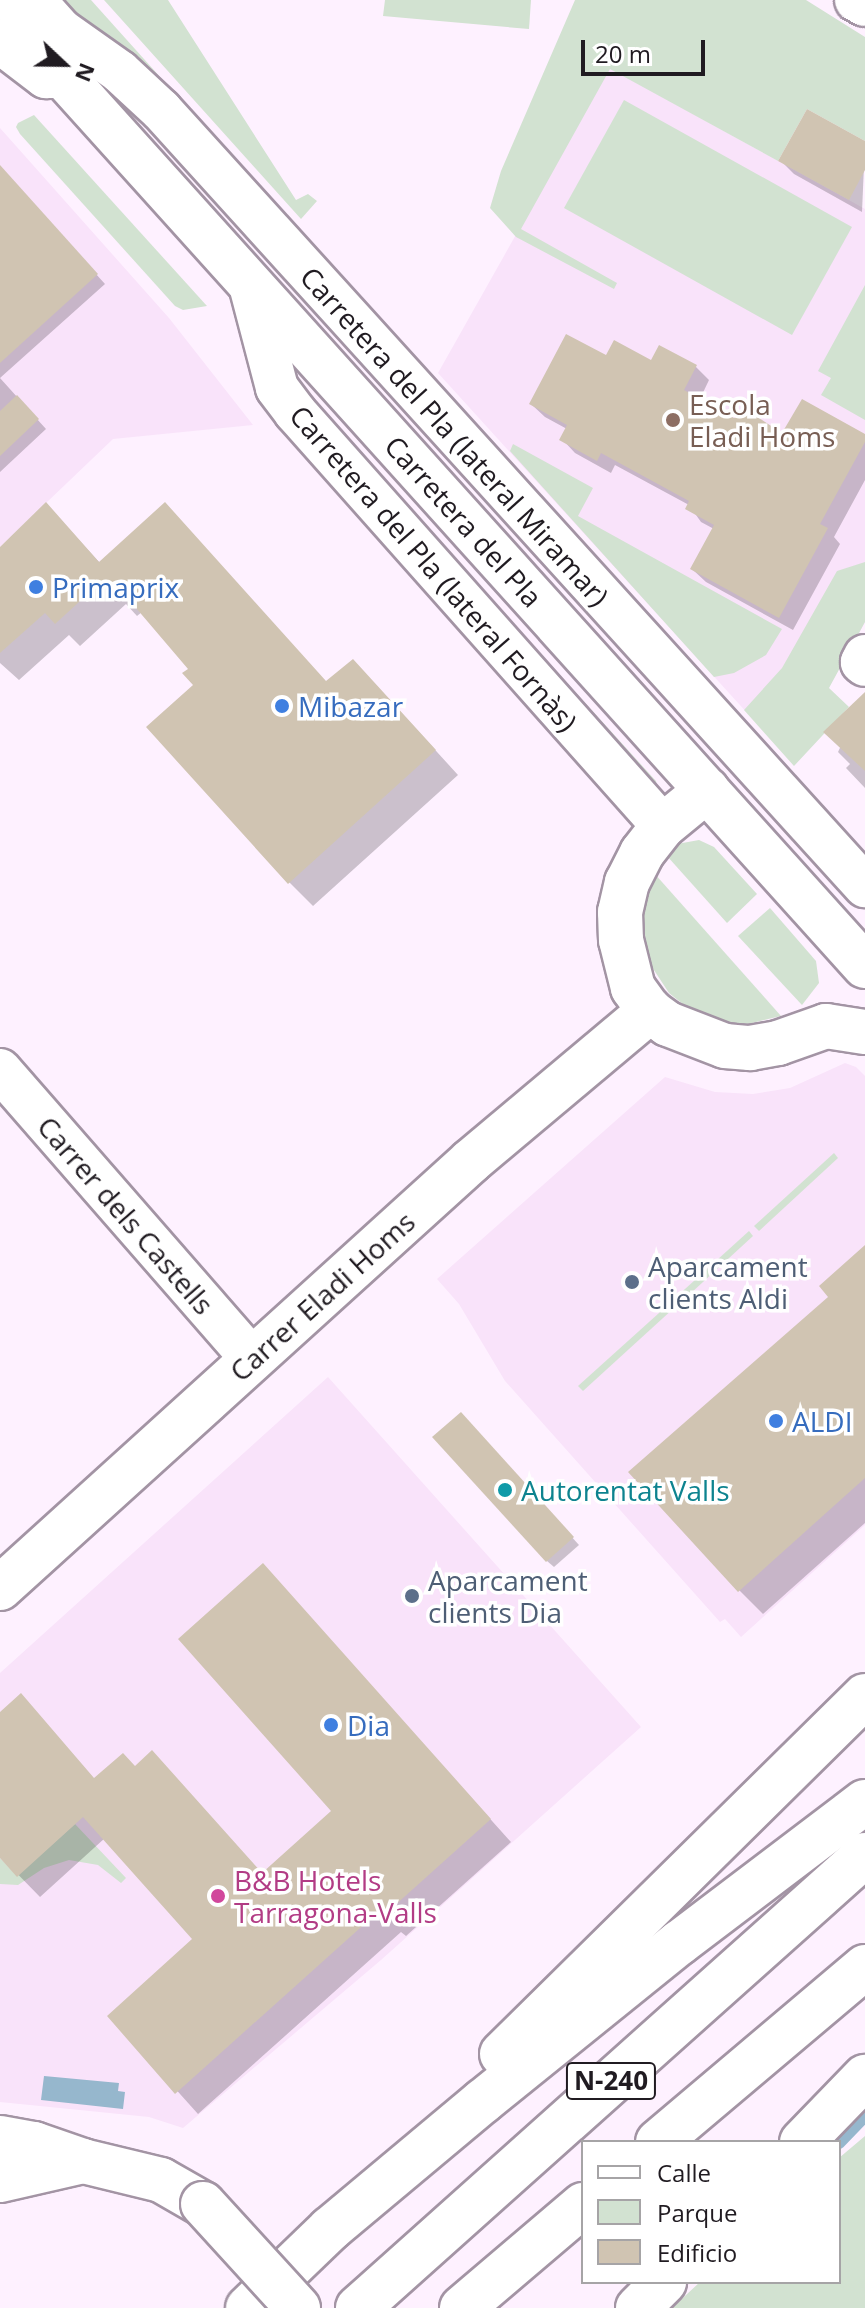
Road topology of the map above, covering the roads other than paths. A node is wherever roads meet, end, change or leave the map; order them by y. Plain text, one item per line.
1 (13, 0) edge
2 (34, 0) edge
3 (856, 0) edge
4 (865, 5) edge
5 (0, 41) edge
6 (63, 76) junction
7 (250, 285) junction
8 (865, 656) edge
9 (865, 665) edge
10 (707, 790) junction
11 (663, 826) junction
12 (865, 886) edge
13 (865, 966) edge
14 (650, 1011) junction
15 (865, 1032) edge
16 (0, 1070) edge
17 (252, 1359) junction
18 (0, 1588) edge
19 (865, 1696) edge
20 (865, 1802) edge
21 (865, 1855) edge
22 (865, 1967) edge
23 (865, 2077) edge
24 (483, 2101) junction
25 (0, 2138) edge
26 (660, 2140) edge
27 (804, 2140) edge
28 (83, 2161) junction
29 (0, 2180) edge
30 (581, 2207) edge
31 (662, 2284) edge
32 (248, 2308) edge
33 (298, 2308) edge
34 (358, 2308) edge
35 (462, 2308) edge
36 (638, 2308) edge

1 - 6 main road
2 - 12 street, Carretera del Pla (lateral Miramar)
3 - 4 street
5 - 6 main road
6 - 7 main road, Carretera del Pla
7 - 10 main road, Carretera del Pla
7 - 11 street, Carretera del Pla (lateral Fornàs)
8 - 9 street
10 - 11 main road
10 - 13 main road, Carretera del Pla
11 - 14 main road
14 - 15 main road
14 - 17 main road, Carrer Eladi Homs
16 - 17 street, Carrer dels Castells
17 - 18 main road, Carrer Eladi Homs
19 - 24 main road
20 - 24 main road
21 - 34 main road, N-240
22 - 26 main road
23 - 27 main road
24 - 32 main road
25 - 28 main road
28 - 29 main road
28 - 33 main road, bridge
30 - 35 main road
31 - 36 main road

